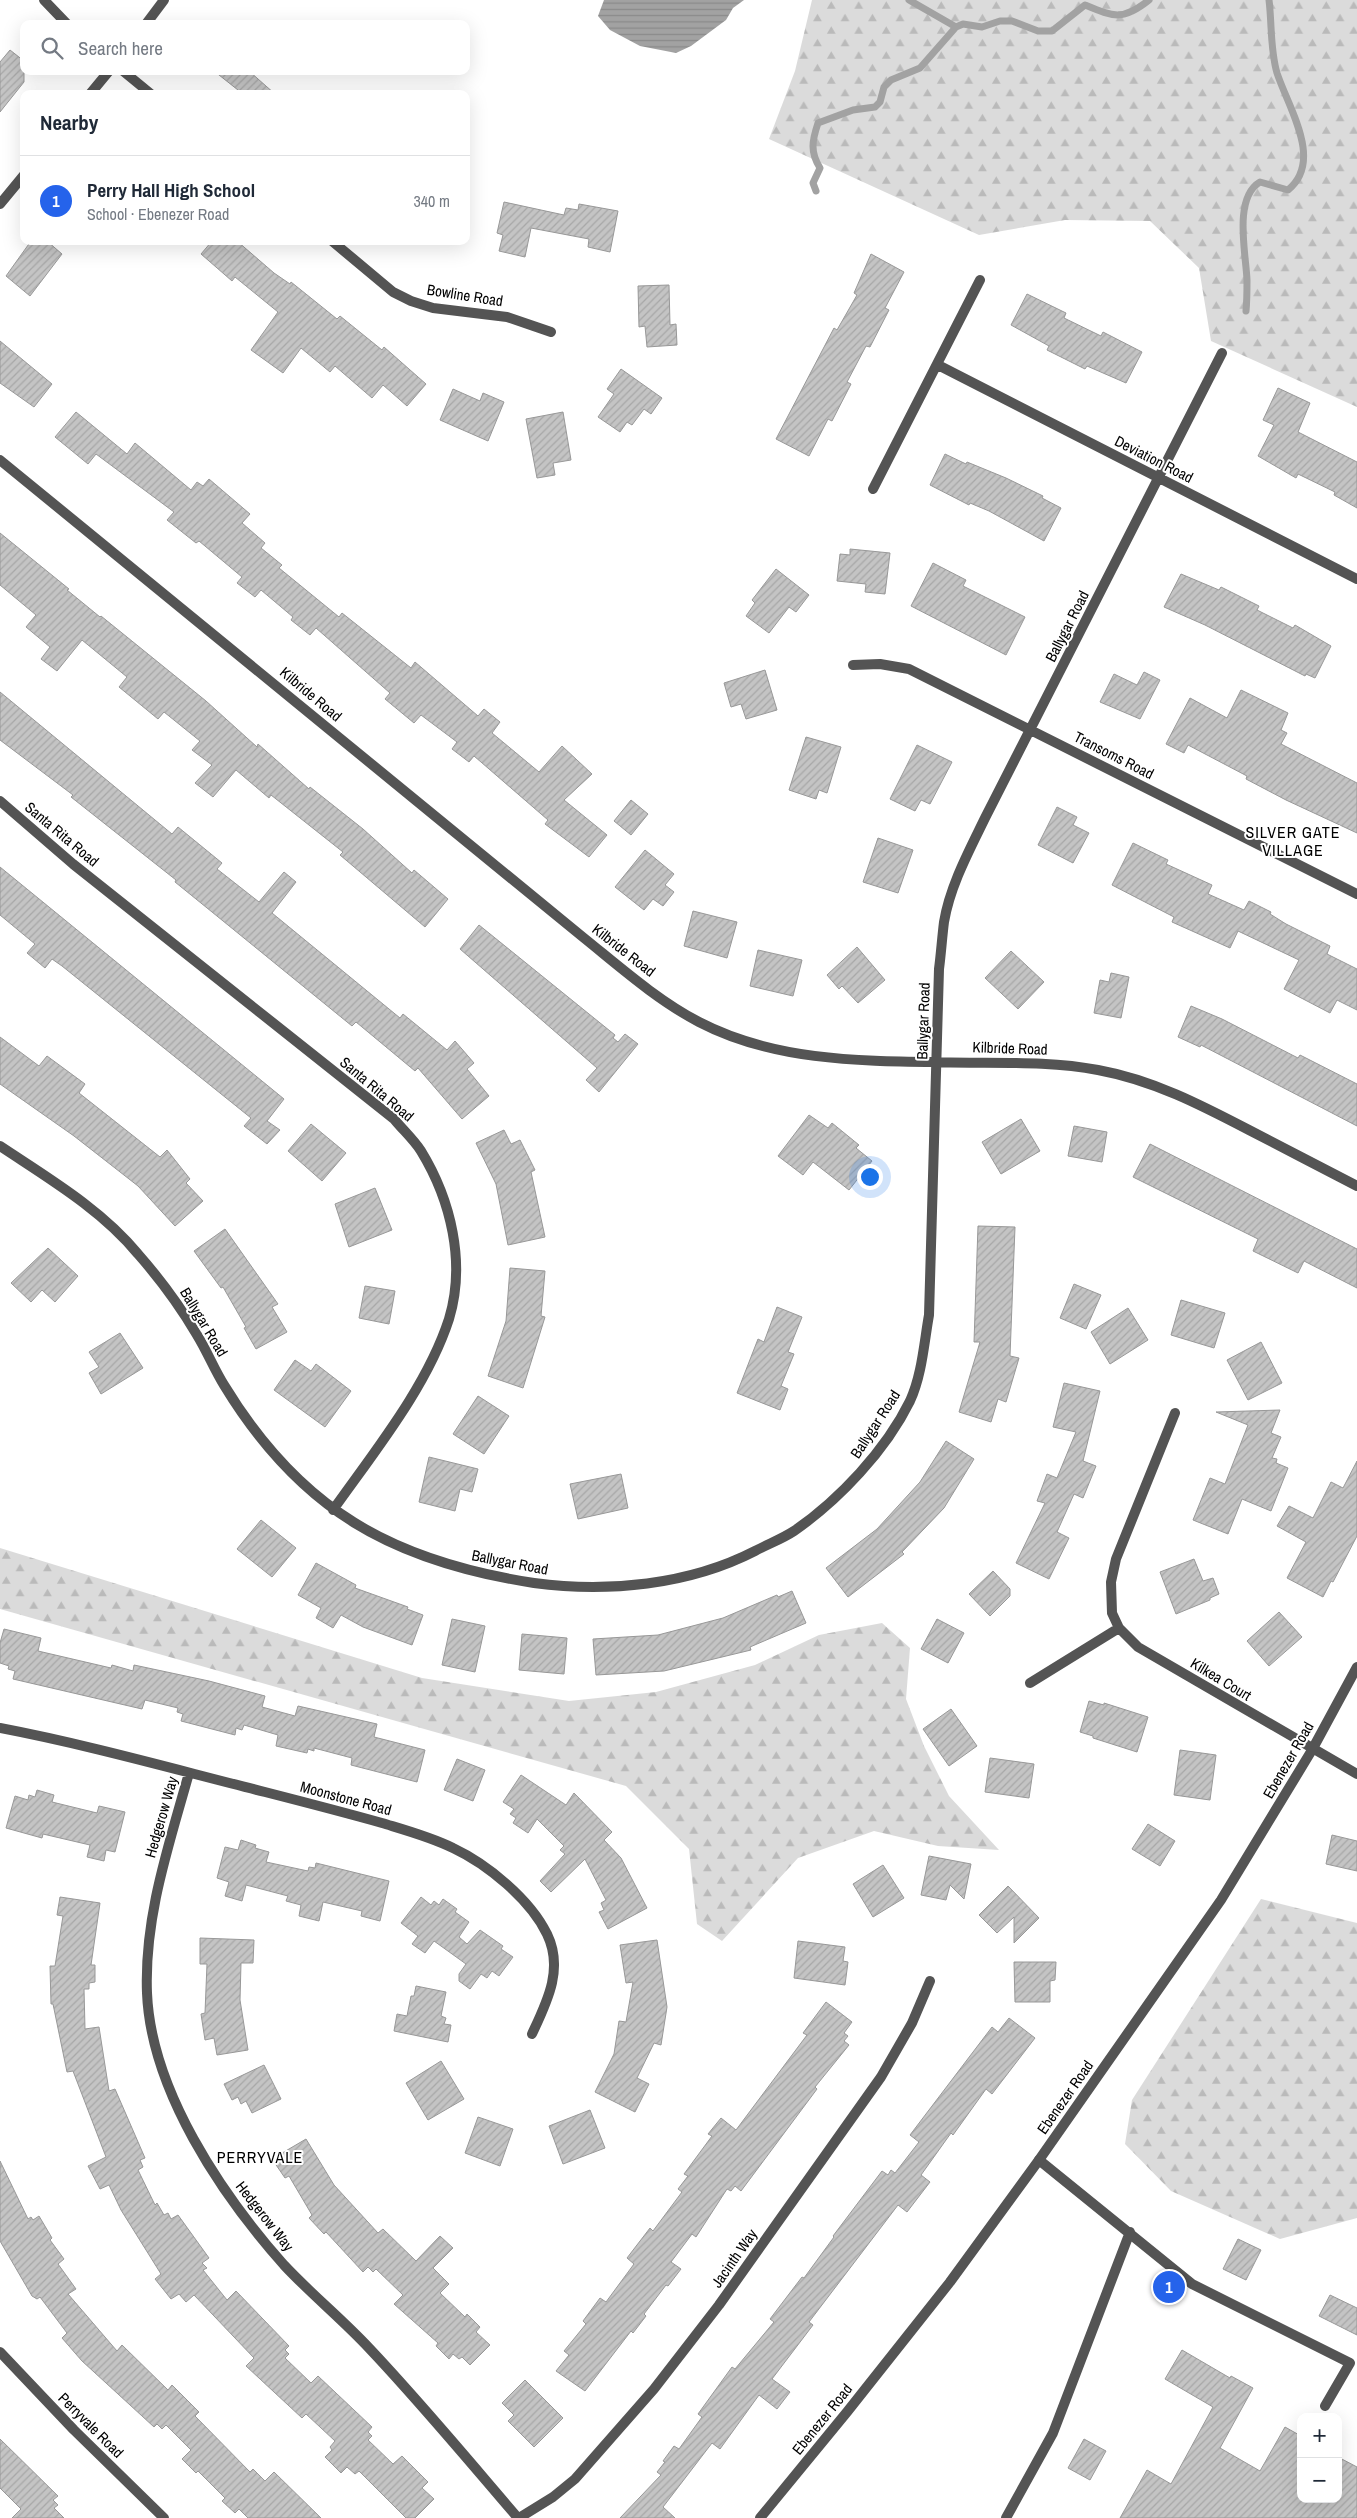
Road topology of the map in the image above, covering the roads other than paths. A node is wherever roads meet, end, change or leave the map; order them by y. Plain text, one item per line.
1 (44, 0) edge
2 (164, 0) edge
3 (63, 20) edge
4 (149, 20) edge
5 (105, 75) edge
6 (128, 75) edge
7 (93, 90) edge
8 (146, 90) edge
9 (20, 180) edge
10 (0, 204) edge
11 (337, 245) edge
12 (980, 280) dead end
13 (551, 332) dead end
14 (1222, 353) dead end
15 (938, 365) junction
16 (0, 460) edge
17 (1159, 478) junction
18 (873, 489) dead end
19 (1357, 579) edge
20 (852, 665) dead end
21 (1031, 730) junction
22 (0, 801) edge
23 (1357, 894) edge
24 (937, 1062) junction
25 (0, 1146) edge
26 (1357, 1186) edge
27 (1175, 1413) dead end
28 (333, 1510) junction
29 (1119, 1628) junction
30 (1357, 1667) edge
31 (1030, 1683) dead end
32 (0, 1728) edge
33 (1312, 1750) junction
34 (190, 1773) junction
35 (1357, 1774) edge
36 (930, 1981) dead end
37 (532, 2034) dead end
38 (1039, 2160) junction
39 (1130, 2232) junction
40 (0, 2352) edge
41 (1353, 2364) edge
42 (1325, 2406) dead end
43 (164, 2518) edge
44 (518, 2518) edge
45 (760, 2518) edge
46 (1006, 2518) edge

1 - 3 street
2 - 4 street
5 - 7 street
6 - 8 street
9 - 10 street
11 - 13 street, Bowline Road
12 - 15 street
14 - 17 street, Ballygar Road
15 - 17 street, Deviation Road
15 - 18 street
16 - 24 street, Kilbride Road
17 - 19 street, Deviation Road
17 - 21 street, Ballygar Road
20 - 21 street, Transoms Road
21 - 23 street, Transoms Road
21 - 24 street, Ballygar Road
22 - 28 street, Santa Rita Road
24 - 26 street, Kilbride Road
24 - 28 street, Ballygar Road
25 - 28 street, Ballygar Road
27 - 29 street, Kilkea Court
29 - 31 street
29 - 33 street, Kilkea Court
30 - 33 street, Ebenezer Road
32 - 34 street, Moonstone Road
33 - 35 street, Kilkea Court
33 - 38 street, Ebenezer Road
34 - 37 street, Moonstone Road
34 - 44 street, Hedgerow Way
36 - 44 street, Jacinth Way
38 - 39 street
38 - 45 street, Ebenezer Road
39 - 41 street
39 - 46 street
40 - 43 street, Perryvale Road
41 - 42 street

